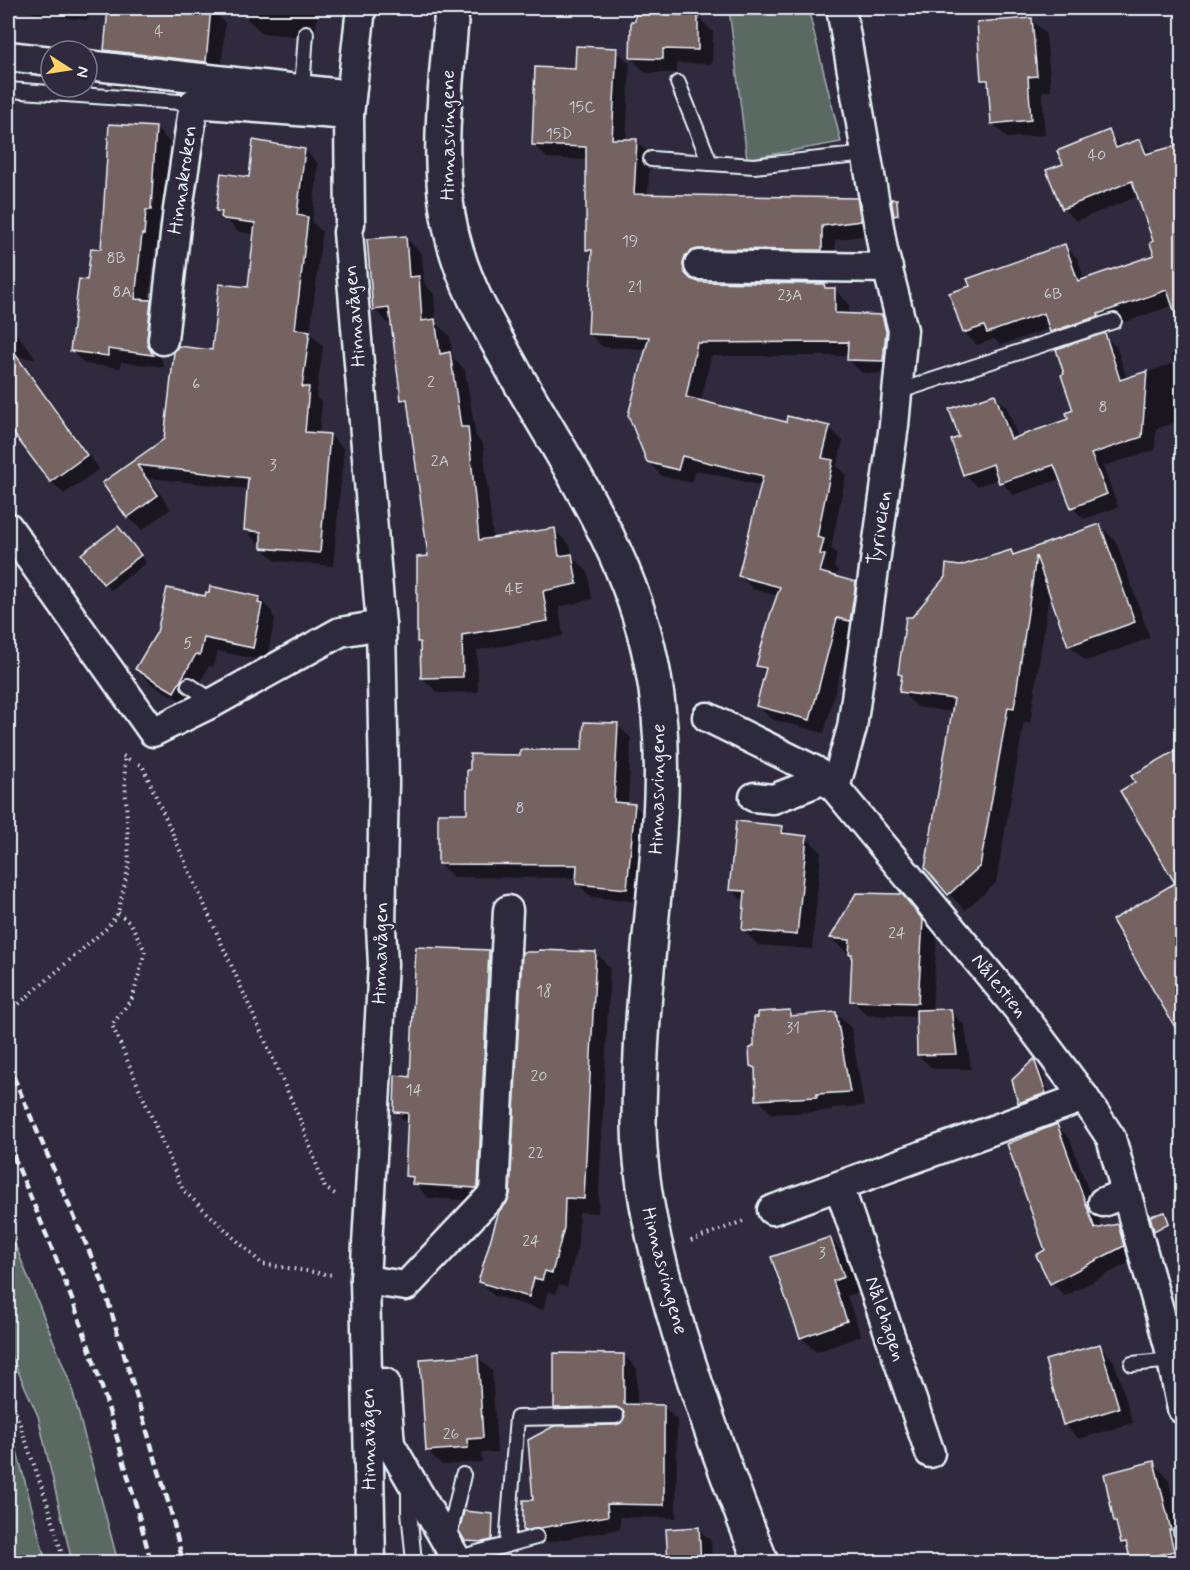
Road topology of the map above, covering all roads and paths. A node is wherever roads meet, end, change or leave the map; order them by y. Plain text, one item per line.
1 (361, 8) edge
2 (452, 8) edge
3 (841, 8) edge
4 (306, 33) dead end
5 (8, 56) edge
6 (39, 60) edge
7 (99, 66) edge
8 (678, 83) dead end
9 (302, 89) junction
10 (8, 90) edge
11 (194, 103) junction
12 (350, 105) junction
13 (867, 154) junction
14 (651, 159) dead end
15 (710, 163) junction
16 (699, 265) dead end
17 (888, 268) junction
18 (1114, 321) dead end
19 (163, 340) dead end
20 (897, 392) junction
21 (8, 527) edge
22 (381, 625) junction
23 (189, 685) dead end
24 (214, 702) junction
25 (707, 717) dead end
26 (153, 732) junction
27 (123, 756) junction
28 (830, 784) junction
29 (754, 797) dead end
30 (508, 910) dead end
31 (118, 913) junction
32 (19, 1004) dead end
33 (1177, 1066) dead end
34 (1182, 1078) edge
35 (1084, 1097) junction
36 (839, 1186) junction
37 (772, 1210) joint
38 (369, 1214) junction
39 (656, 1253) junction
40 (365, 1280) junction
41 (1174, 1348) edge
42 (1132, 1364) dead end
43 (8, 1390) edge
44 (1182, 1409) edge
45 (616, 1416) dead end
46 (930, 1452) dead end
47 (463, 1475) dead end
48 (409, 1476) junction
49 (536, 1538) dead end
50 (507, 1545) junction
51 (454, 1555) edge
52 (64, 1563) edge
53 (371, 1563) edge
54 (414, 1563) edge
55 (761, 1563) edge

1 - 12 street, Hinnavågen
2 - 39 main road, Hinnasvingene
3 - 13 street, Tyriveien
4 - 9 lane
5 - 6 street
7 - 9 street
8 - 15 lane
9 - 12 street
10 - 11 lane
11 - 12 street, Hinnakroken
11 - 19 street, Hinnakroken
12 - 22 street, Hinnavågen
13 - 15 lane
13 - 17 street, Tyriveien
14 - 15 lane
16 - 17 street
17 - 20 street, Tyriveien
18 - 20 lane
20 - 28 street, Tyriveien
21 - 26 street
22 - 24 street
22 - 38 street, Hinnavågen
23 - 24 lane
24 - 26 street
25 - 28 street, Nålestien
26 - 27 path
27 - 31 path
27 - 38 path
28 - 29 street
28 - 35 street, Nålestien
30 - 40 street
31 - 32 path
31 - 40 path
33 - 34 path
35 - 36 street
35 - 41 street, Nålestien
36 - 37 street
36 - 46 street, Nålehagen
37 - 39 path
38 - 40 street, Hinnavågen
39 - 55 main road, Hinnasvingene
40 - 48 street
40 - 53 street, Hinnavågen
41 - 42 lane
41 - 44 street, Nålestien
43 - 52 path
45 - 50 lane
47 - 51 lane
48 - 51 street
48 - 54 lane
49 - 50 lane
50 - 51 lane

